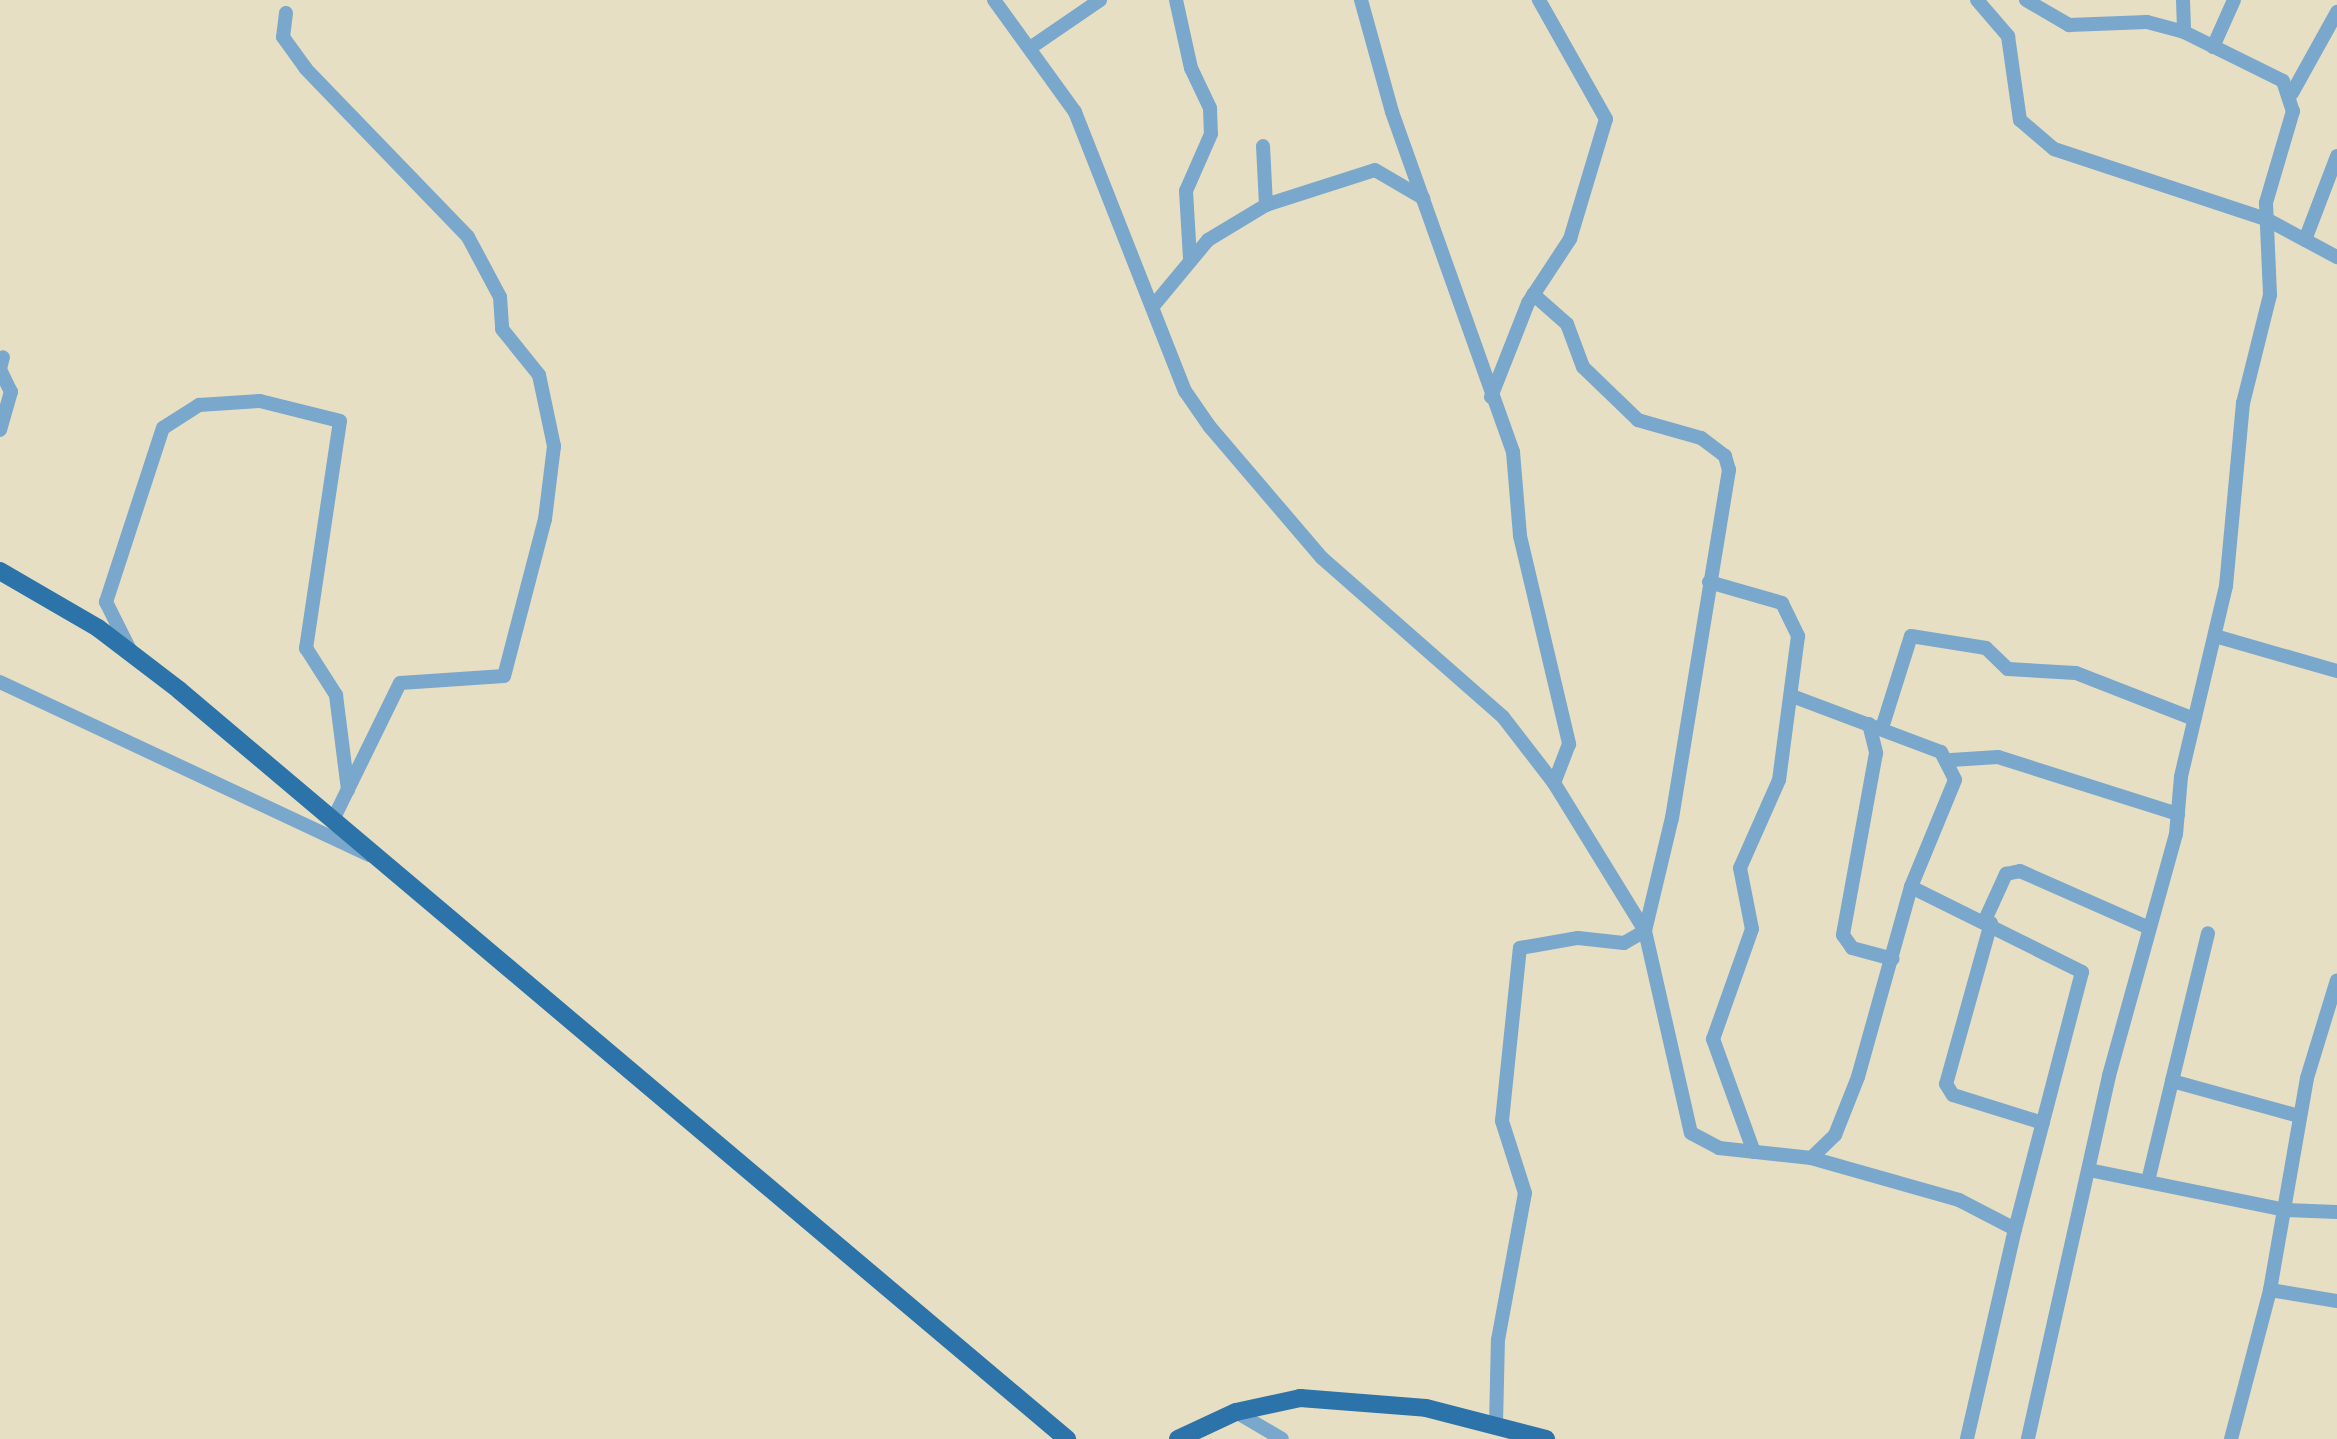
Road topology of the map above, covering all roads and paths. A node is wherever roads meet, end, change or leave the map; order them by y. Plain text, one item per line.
1 (994, 0) edge
2 (1100, 0) edge
3 (1176, 0) edge
4 (1361, 0) edge
5 (1539, 0) edge
6 (1977, 0) edge
7 (2026, 0) edge
8 (2183, 0) edge
9 (2234, 0) edge
10 (2337, 12) edge
11 (286, 13) dead end
12 (2184, 32) junction
13 (2213, 47) junction
14 (1030, 48) junction
15 (2292, 93) junction
16 (1263, 146) dead end
17 (2337, 156) edge
18 (1426, 200) junction
19 (1266, 205) junction
20 (2266, 219) junction
21 (2305, 240) junction
22 (2337, 257) edge
23 (1190, 258) junction
24 (1533, 294) junction
25 (1154, 305) junction
26 (3, 357) dead end
27 (1491, 397) junction
28 (0, 430) edge
29 (0, 571) edge
30 (1709, 582) junction
31 (2215, 636) junction
32 (132, 654) junction
33 (2337, 671) edge
34 (0, 682) edge
35 (1792, 696) junction
36 (2194, 719) junction
37 (1876, 726) junction
38 (1951, 760) junction
39 (1554, 783) junction
40 (348, 791) junction
41 (2178, 814) junction
42 (333, 820) junction
43 (379, 859) junction
44 (1911, 887) junction
45 (1988, 921) junction
46 (2149, 928) junction
47 (1645, 931) junction
48 (2208, 933) dead end
49 (1893, 959) junction
50 (2337, 980) edge
51 (2172, 1081) junction
52 (2299, 1116) junction
53 (2043, 1123) junction
54 (1754, 1152) junction
55 (1811, 1158) junction
56 (2089, 1170) junction
57 (2148, 1181) junction
58 (2285, 1210) junction
59 (2337, 1212) edge
60 (2015, 1229) junction
61 (2270, 1290) junction
62 (2337, 1301) edge
63 (1236, 1412) junction
64 (1496, 1425) junction
65 (1067, 1439) edge
66 (1178, 1439) edge
67 (1282, 1439) edge
68 (1546, 1439) edge
69 (1967, 1439) edge
70 (2028, 1439) edge
71 (2231, 1439) edge

1 - 14 street
2 - 14 street
3 - 23 street
4 - 18 street
5 - 24 street
6 - 20 street
7 - 12 street
8 - 12 street
9 - 13 street
10 - 15 street
11 - 40 street
12 - 13 street
13 - 15 street
14 - 25 street
15 - 20 street
16 - 19 street
17 - 21 street
18 - 19 street
18 - 27 street
19 - 23 street
20 - 21 street
20 - 31 street
21 - 22 street
23 - 25 street
24 - 27 street
24 - 30 street
25 - 39 street
26 - 28 street
27 - 39 street
29 - 32 main road
30 - 35 street
30 - 47 street
31 - 33 street
31 - 36 street
32 - 40 street
32 - 42 main road
34 - 43 street
35 - 37 street
35 - 54 street
36 - 37 street
36 - 41 street
37 - 38 street
37 - 49 street
38 - 41 street
38 - 44 street
39 - 47 street
40 - 42 street
41 - 46 street
42 - 43 main road
43 - 65 main road
44 - 45 street
44 - 49 street
45 - 46 street
45 - 53 street
45 - 53 street
46 - 56 street
47 - 54 street
47 - 64 street
48 - 51 street
49 - 55 street
50 - 52 street
51 - 52 street
51 - 57 street
52 - 58 street
53 - 60 street
54 - 55 street
55 - 60 street
56 - 57 street
56 - 70 street
57 - 58 street
58 - 59 street
58 - 61 street
60 - 69 street
61 - 62 street
61 - 71 street
63 - 64 main road
63 - 66 main road
63 - 67 street
64 - 68 main road

